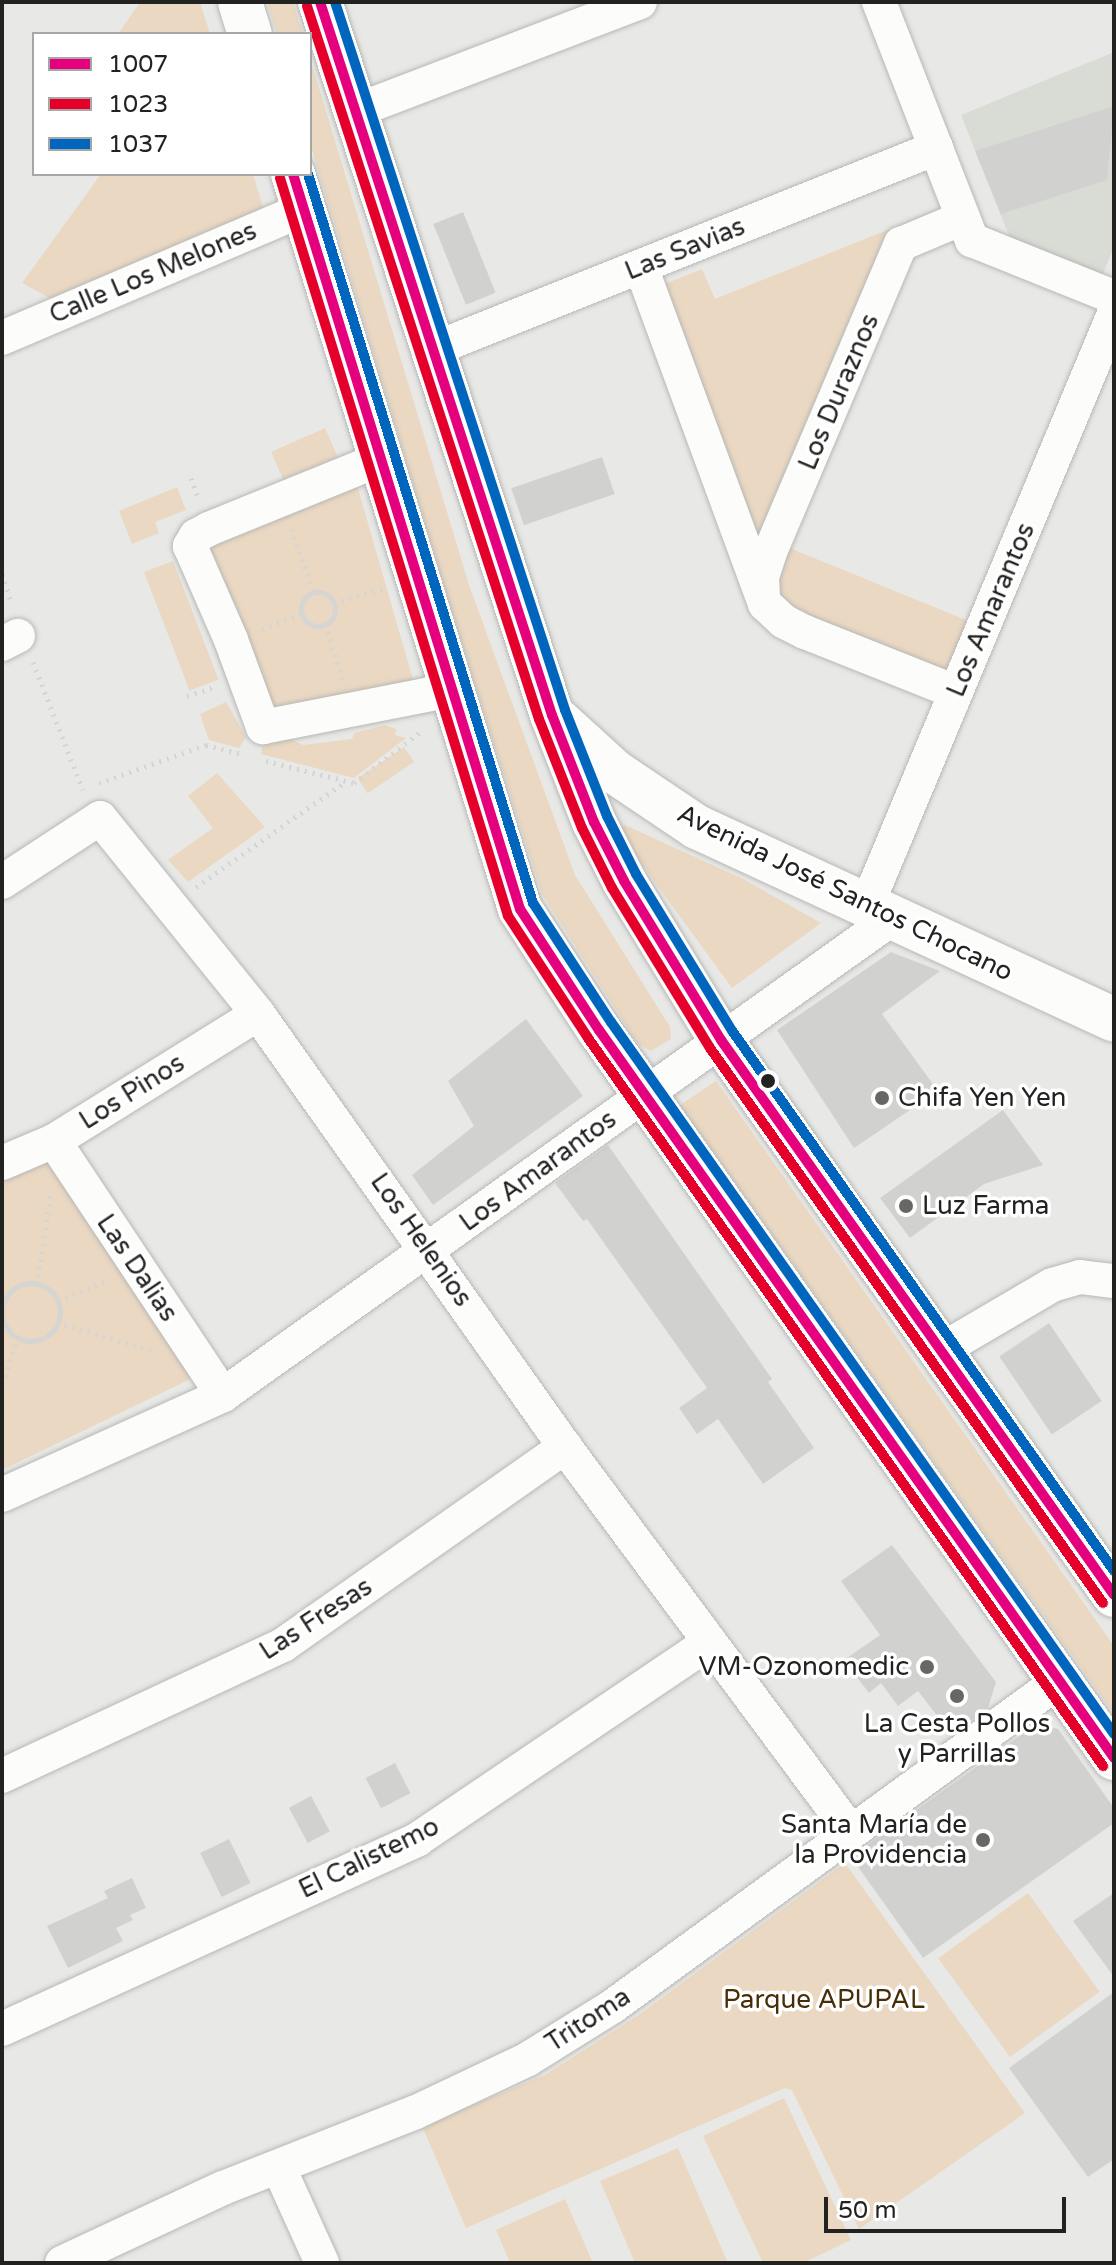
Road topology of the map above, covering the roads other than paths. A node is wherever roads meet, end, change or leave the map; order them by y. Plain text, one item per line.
1 (240, 2) edge
2 (320, 2) edge
3 (640, 2) edge
4 (879, 2) edge
5 (249, 32) edge
6 (355, 111) junction
7 (936, 148) junction
8 (298, 192) edge
9 (963, 218) junction
10 (641, 267) junction
11 (1114, 297) edge
12 (1114, 314) edge
13 (2, 338) edge
14 (434, 349) junction
15 (381, 459) junction
16 (765, 604) junction
17 (956, 692) junction
18 (456, 704) junction
19 (552, 715) junction
20 (2, 882) edge
21 (881, 911) junction
22 (1110, 1008) edge
23 (258, 1014) junction
24 (721, 1040) junction
25 (644, 1095) junction
26 (54, 1141) junction
27 (2, 1163) edge
28 (428, 1249) junction
29 (1114, 1281) edge
30 (943, 1349) junction
31 (223, 1395) junction
32 (565, 1447) junction
33 (2, 1495) edge
34 (1114, 1595) edge
35 (710, 1642) junction
36 (1059, 1681) junction
37 (1114, 1758) edge
38 (2, 1776) edge
39 (851, 1832) junction
40 (2, 2029) edge
41 (279, 2168) junction
42 (62, 2263) edge
43 (322, 2263) edge

1 - 5 main road
2 - 6 main road
3 - 6 street
4 - 7 street
6 - 14 main road
7 - 9 street
7 - 10 street, Las Savias
8 - 13 street, Calle Los Melones
8 - 15 main road
9 - 11 street
9 - 16 street, Los Duraznos
10 - 14 street, Las Savias
10 - 16 street
12 - 17 street, Los Amarantos
14 - 19 main road
15 - 18 main road
15 - 18 street
16 - 17 street
17 - 21 street, Los Amarantos
18 - 25 main road
19 - 21 main road, Avenida José Santos Chocano
19 - 24 main road
20 - 23 street, Los Helenios
21 - 22 main road, Avenida José Santos Chocano
21 - 24 street, Los Amarantos
23 - 26 street, Los Pinos
23 - 28 street, Los Helenios
24 - 25 street, Los Amarantos
24 - 30 main road
25 - 28 street, Los Amarantos
25 - 36 main road
26 - 27 street, Los Pinos
26 - 31 street, Las Dalias
28 - 31 street, Los Amarantos
28 - 32 street, Los Helenios
29 - 30 street
30 - 34 main road
31 - 33 street, Los Amarantos
32 - 35 street, Los Helenios
32 - 38 street, Las Fresas
35 - 39 street, Los Helenios
35 - 40 street, El Calistemo
36 - 37 main road
36 - 39 street, Tritoma
39 - 41 street, Tritoma
41 - 42 street, Tritoma
41 - 43 street

